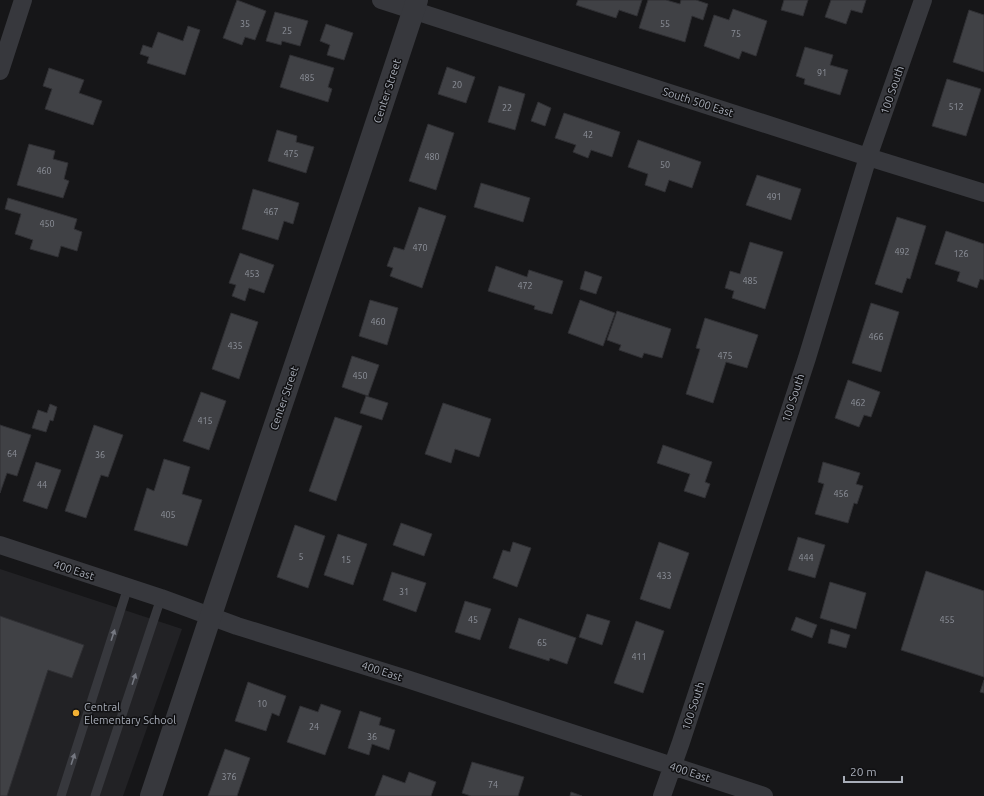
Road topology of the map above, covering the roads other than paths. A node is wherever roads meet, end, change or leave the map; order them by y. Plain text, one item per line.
1 (23, 0) edge
2 (381, 0) edge
3 (923, 0) edge
4 (415, 5) edge
5 (0, 71) edge
6 (868, 157) junction
7 (984, 193) edge
8 (0, 545) edge
9 (128, 587) junction
10 (161, 598) junction
11 (211, 616) junction
12 (672, 767) junction
13 (61, 796) edge
14 (96, 796) edge
15 (151, 796) edge
16 (662, 796) edge
17 (764, 796) edge

1 - 5 street
2 - 4 street, South 500 East
3 - 6 street, 100 South
4 - 6 street, South 500 East
4 - 11 street, Center Street
6 - 7 street, South 500 East
6 - 12 street, 100 South
8 - 9 street, 400 East
9 - 10 street, 400 East
13 -> 9 lane
10 - 11 street, 400 East
14 -> 10 lane
11 - 12 street, 400 East
11 - 15 street, Center Street
12 - 16 street, 100 South
12 - 17 street, 400 East

